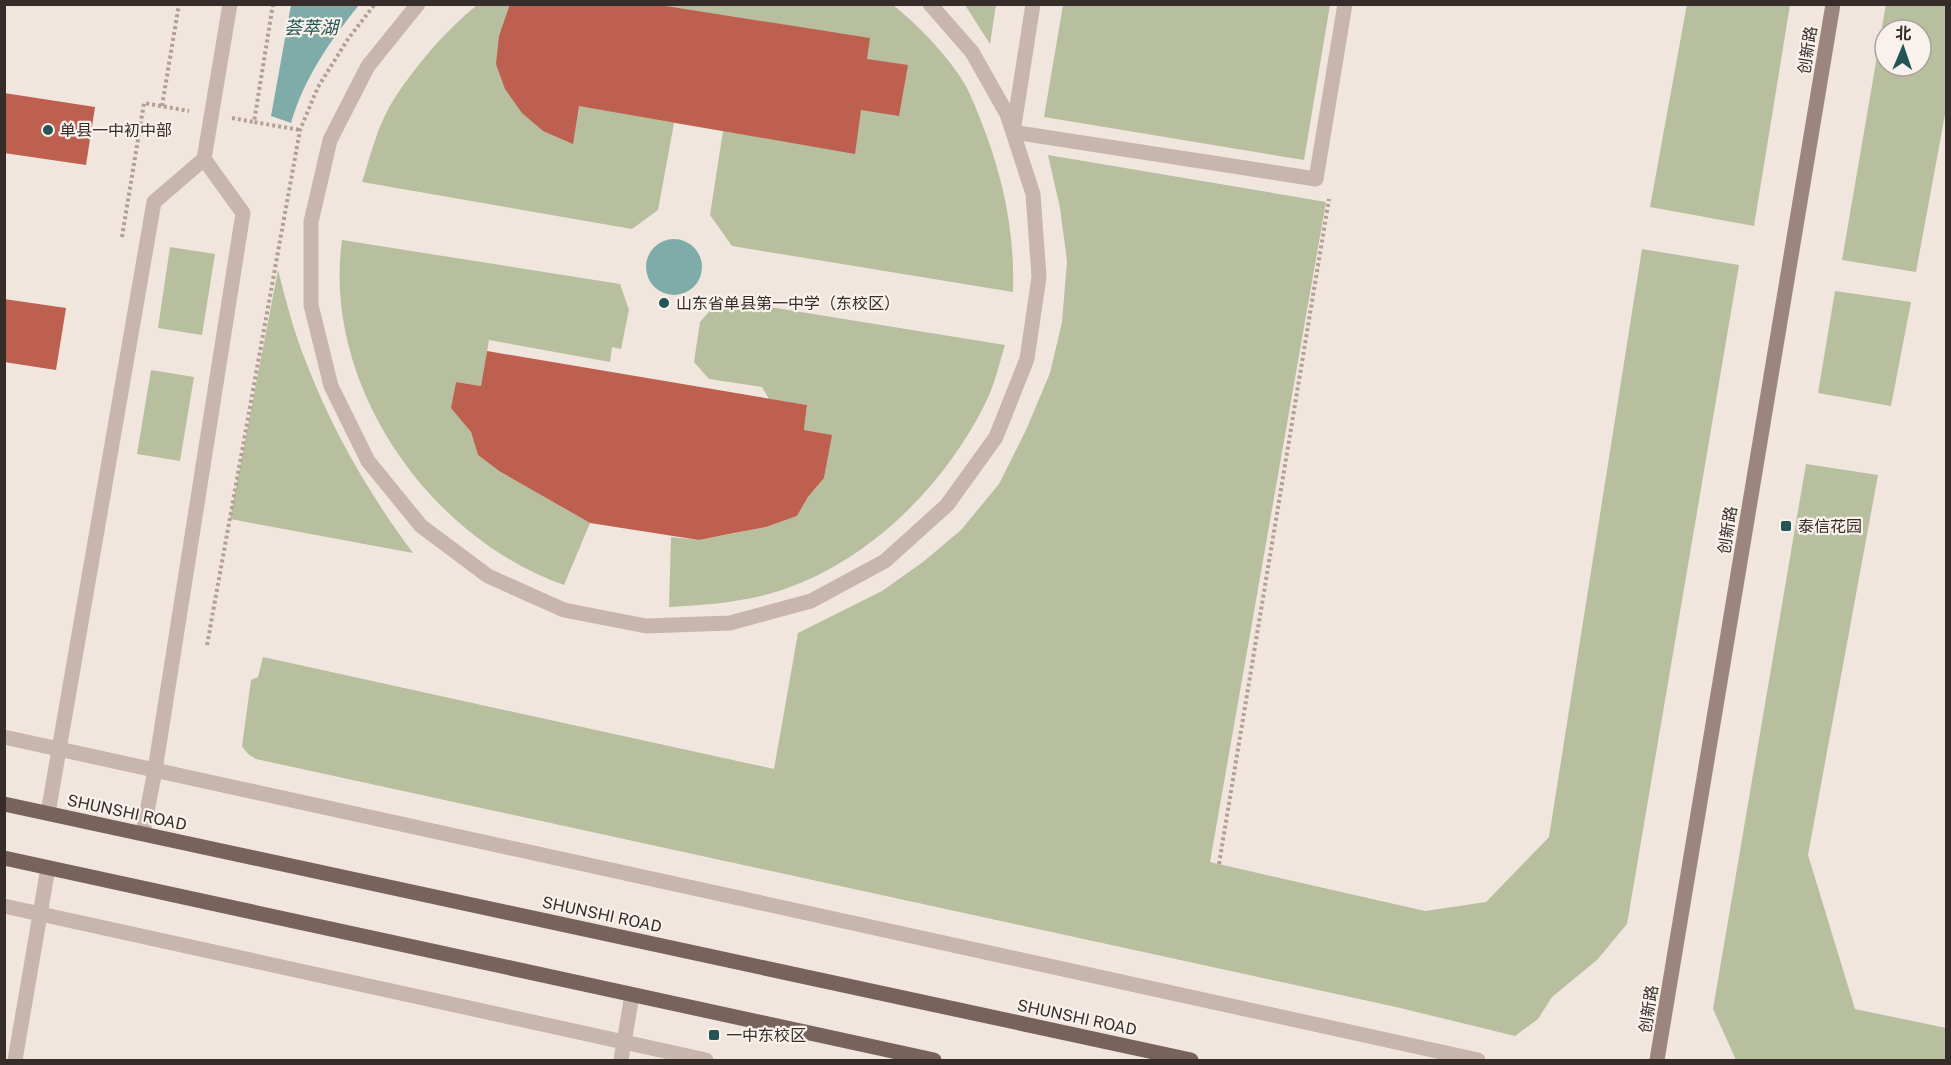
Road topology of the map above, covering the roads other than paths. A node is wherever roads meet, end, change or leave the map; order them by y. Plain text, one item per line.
1 (230, 4) edge
2 (418, 4) edge
3 (930, 4) edge
4 (1033, 4) edge
5 (1345, 4) edge
6 (1833, 4) edge
7 (1013, 132) junction
8 (204, 159) junction
9 (4, 737) edge
10 (155, 770) junction
11 (4, 804) edge
12 (48, 813) junction
13 (143, 833) junction
14 (4, 858) edge
15 (48, 868) junction
16 (4, 906) edge
17 (632, 995) junction
18 (15, 1060) edge
19 (621, 1060) edge
20 (706, 1060) edge
21 (934, 1060) edge
22 (1191, 1060) edge
23 (1478, 1060) edge
24 (1657, 1060) edge

1 - 8 street
2 - 7 street
3 - 7 street
4 - 7 street
5 - 7 street
6 - 24 main road, 创新路
8 - 10 street
8 - 12 street
9 - 10 street
10 - 13 street
10 - 23 street
11 - 12 main road, SHUNSHI ROAD
12 - 13 main road, SHUNSHI ROAD
13 - 22 main road, SHUNSHI ROAD
14 - 15 main road
15 - 17 main road
15 - 18 street
16 - 20 street
17 - 19 street
17 - 21 main road

